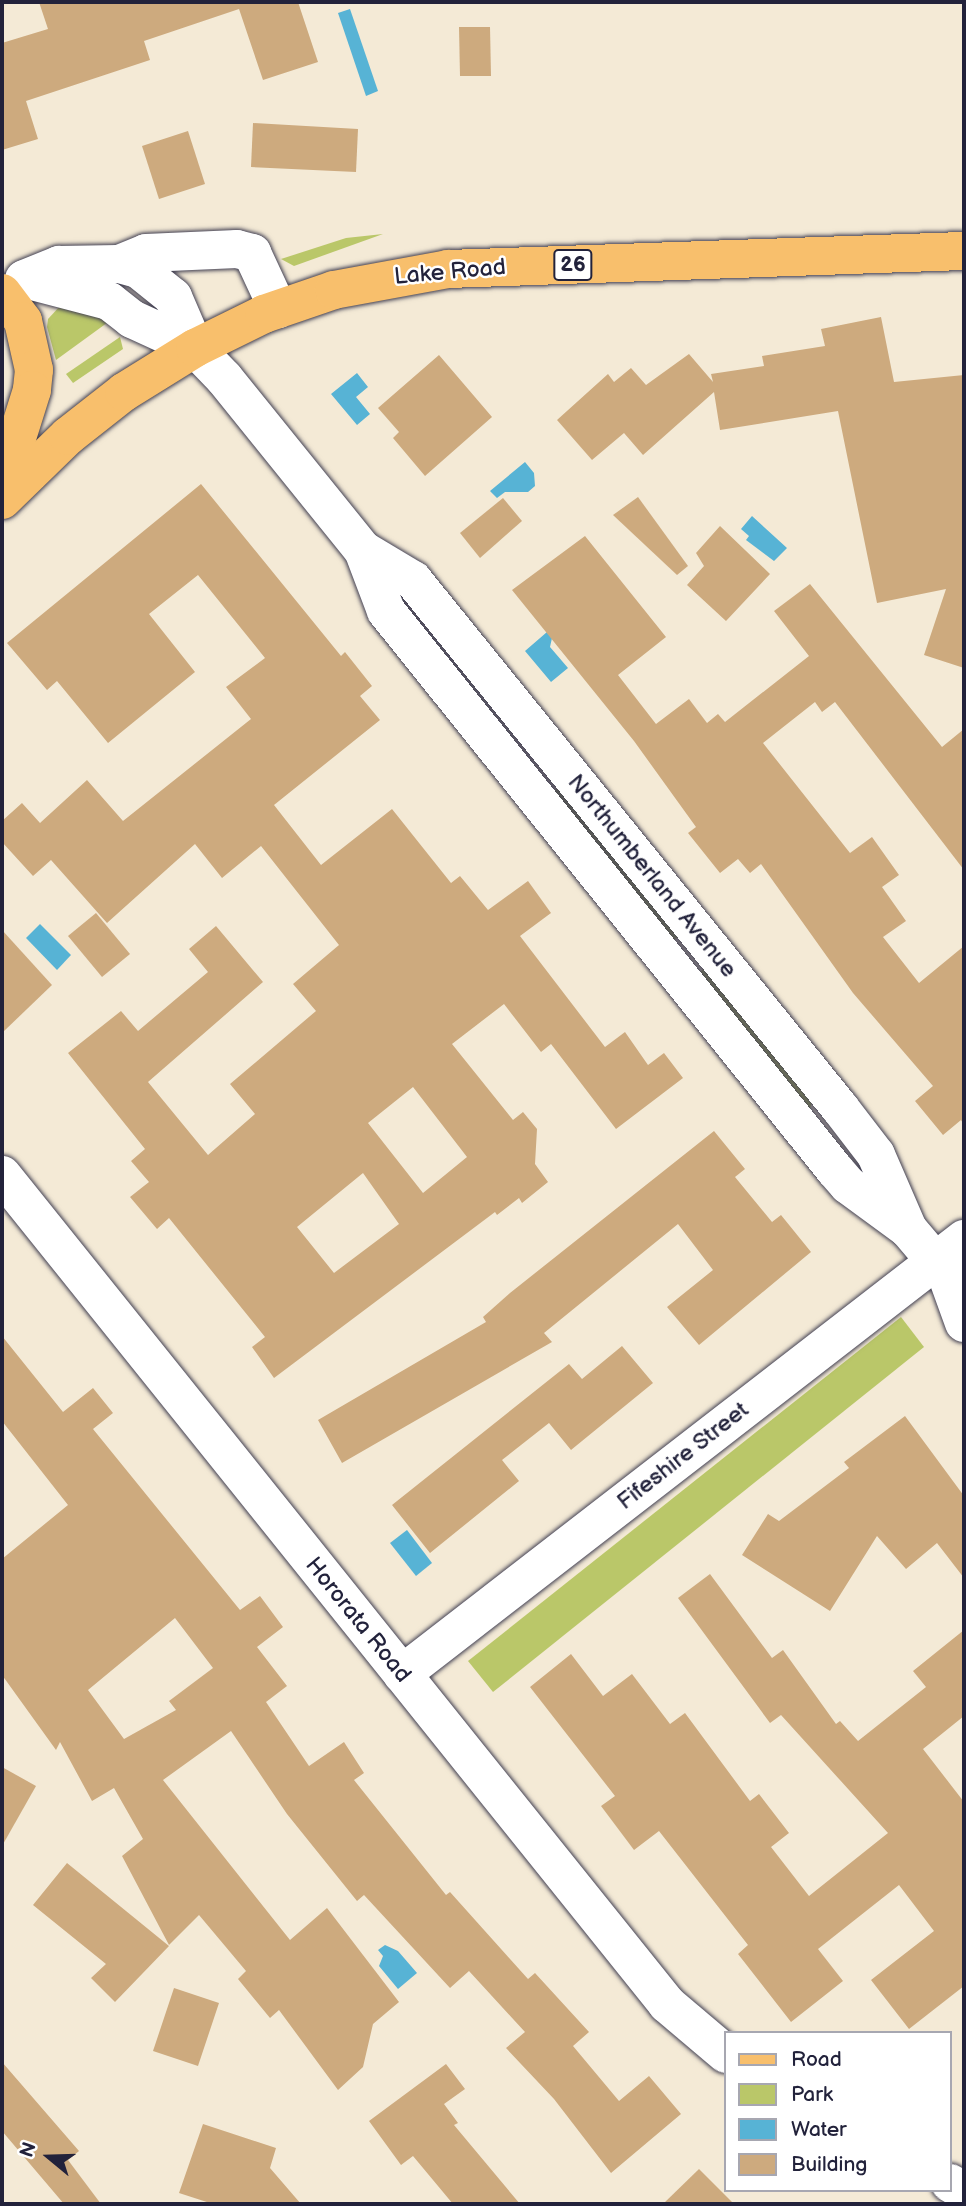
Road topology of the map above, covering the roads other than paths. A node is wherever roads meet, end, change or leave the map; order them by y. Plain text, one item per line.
1 (964, 251) edge
2 (119, 264) junction
3 (9, 285) edge
4 (278, 309) junction
5 (195, 348) junction
6 (2, 486) edge
7 (2, 500) edge
8 (363, 550) junction
9 (476, 656) junction
10 (443, 683) junction
11 (561, 761) junction
12 (527, 788) junction
13 (707, 943) junction
14 (673, 969) junction
15 (840, 1108) junction
16 (806, 1136) junction
17 (2, 1175) edge
18 (908, 1229) junction
19 (953, 1266) edge
20 (964, 1323) edge
21 (402, 1674) junction
22 (724, 2052) edge

1 - 4 main road, Lake Road / 26
2 - 3 street
2 - 4 street
2 - 5 street
3 - 5 street
3 - 6 main road
4 - 5 main road, Lake Road / 26
5 - 7 main road, Lake Road / 26
5 - 8 street, Northumberland Avenue
8 - 9 street, Northumberland Avenue
8 - 10 street, Northumberland Avenue
9 - 10 street
9 - 11 street, Northumberland Avenue
10 - 12 street, Northumberland Avenue
11 - 12 street
11 - 13 street, Northumberland Avenue
12 - 14 street, Northumberland Avenue
13 - 14 street
13 - 15 street, Northumberland Avenue
14 - 16 street, Northumberland Avenue
15 - 16 street
15 - 18 street, Northumberland Avenue
16 - 18 street, Northumberland Avenue
17 - 21 street, Hororata Road
18 - 19 street, Northumberland Avenue
19 - 20 street, Northumberland Avenue
19 - 21 street, Fifeshire Street
21 - 22 street, Hororata Road

